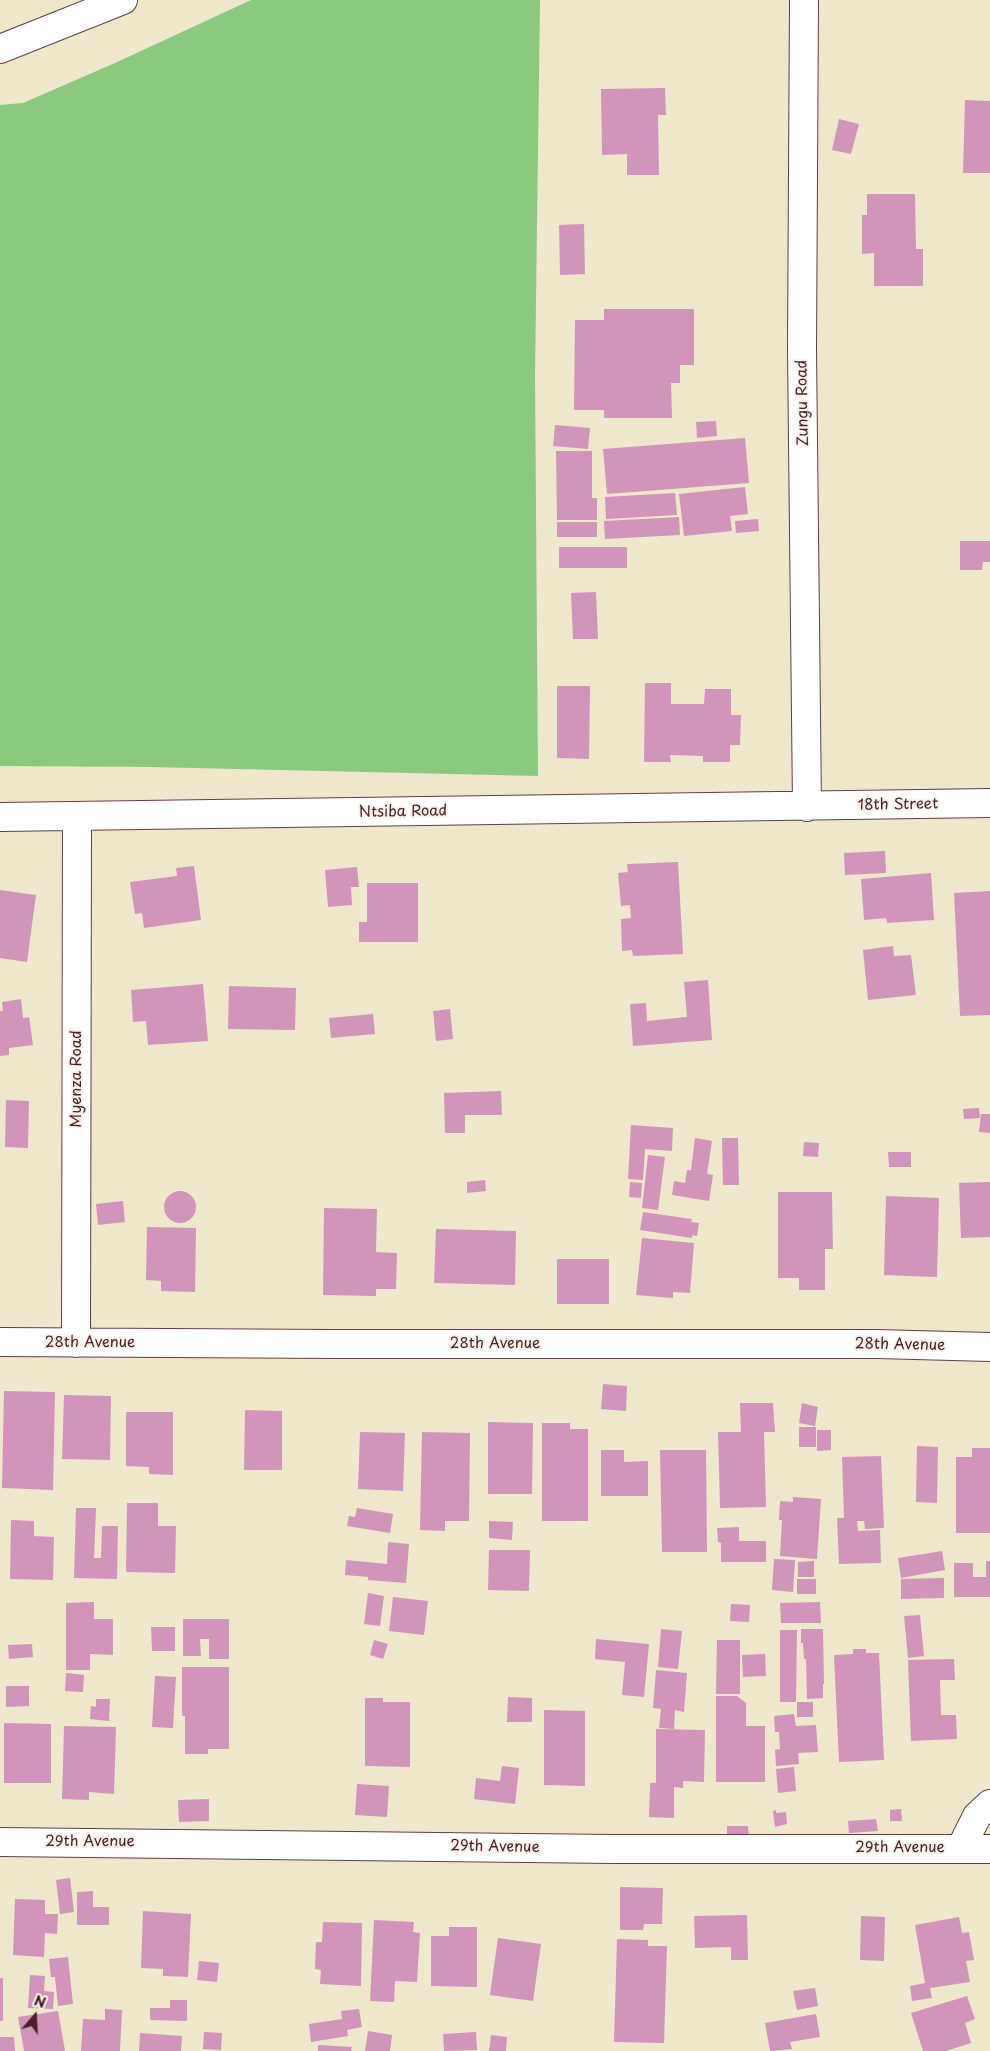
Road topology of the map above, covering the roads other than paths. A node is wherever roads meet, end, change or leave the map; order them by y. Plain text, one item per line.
1 (123, 0) edge
2 (804, 0) edge
3 (0, 49) edge
4 (990, 803) edge
5 (807, 807) junction
6 (77, 816) junction
7 (0, 817) edge
8 (0, 1342) edge
9 (76, 1342) junction
10 (990, 1347) edge
11 (990, 1804) edge
12 (0, 1842) edge
13 (961, 1848) junction
14 (990, 1848) edge

1 - 3 street
2 - 5 street, Zungu Road
4 - 5 street, 18th Street
5 - 6 street, Ntsiba Road
6 - 7 street, Ntsiba Road
6 - 9 street, Myenza Road
8 - 9 street, 28th Avenue
9 - 10 street, 28th Avenue
11 - 13 street
12 - 13 street, 29th Avenue
13 - 14 street, 29th Avenue

